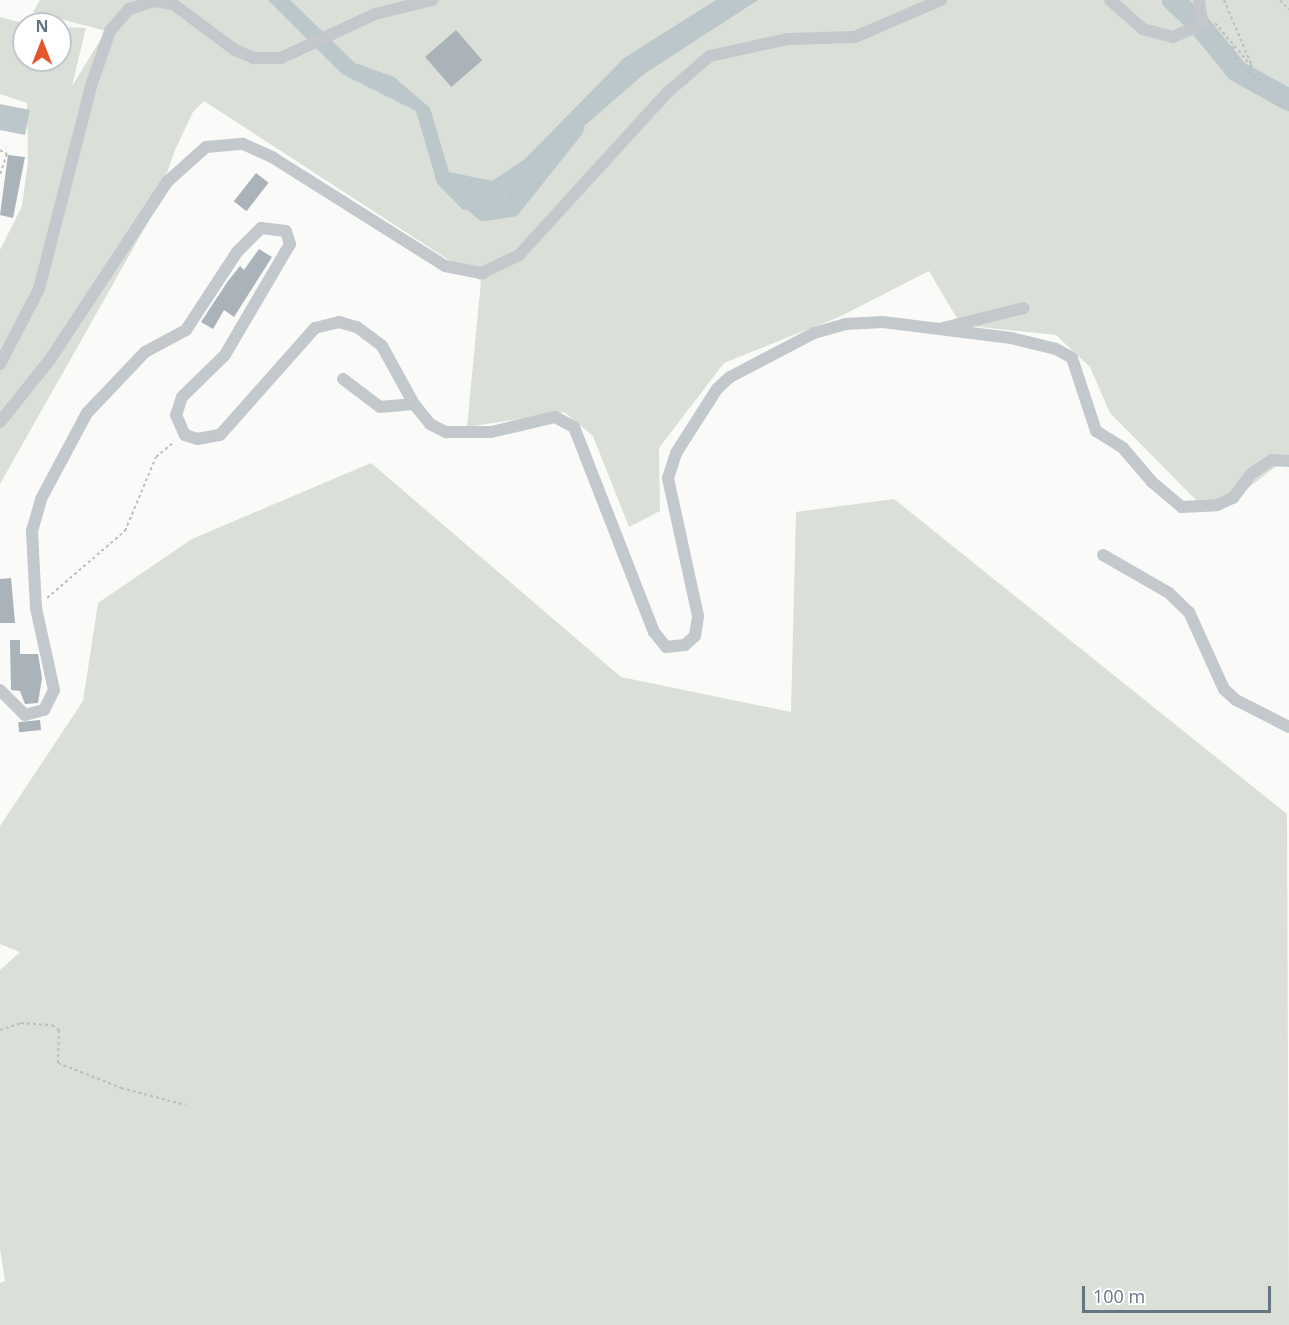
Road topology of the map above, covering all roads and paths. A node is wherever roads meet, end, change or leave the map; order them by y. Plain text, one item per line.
1 (432, 0) edge
2 (941, 0) edge
3 (1110, 0) edge
4 (1224, 0) edge
5 (1280, 0) edge
6 (1200, 3) edge
7 (1289, 10) edge
8 (1230, 42) junction
9 (1267, 85) dead end
10 (0, 150) edge
11 (2, 161) edge
12 (0, 174) edge
13 (1024, 308) dead end
14 (939, 329) junction
15 (0, 363) edge
16 (343, 379) dead end
17 (414, 404) junction
18 (0, 422) edge
19 (185, 435) junction
20 (1289, 461) edge
21 (1103, 555) dead end
22 (36, 608) junction
23 (0, 690) edge
24 (1289, 727) edge
25 (0, 1030) edge
26 (186, 1105) dead end

1 - 15 street
2 - 18 street
3 - 6 street
4 - 8 path
5 - 7 path
6 - 8 path
8 - 9 path
10 - 11 path
11 - 12 path
13 - 14 street
14 - 17 street
14 - 20 street
16 - 17 street
17 - 19 street
19 - 22 path
19 - 22 street
21 - 24 street
22 - 23 street
25 - 26 path

